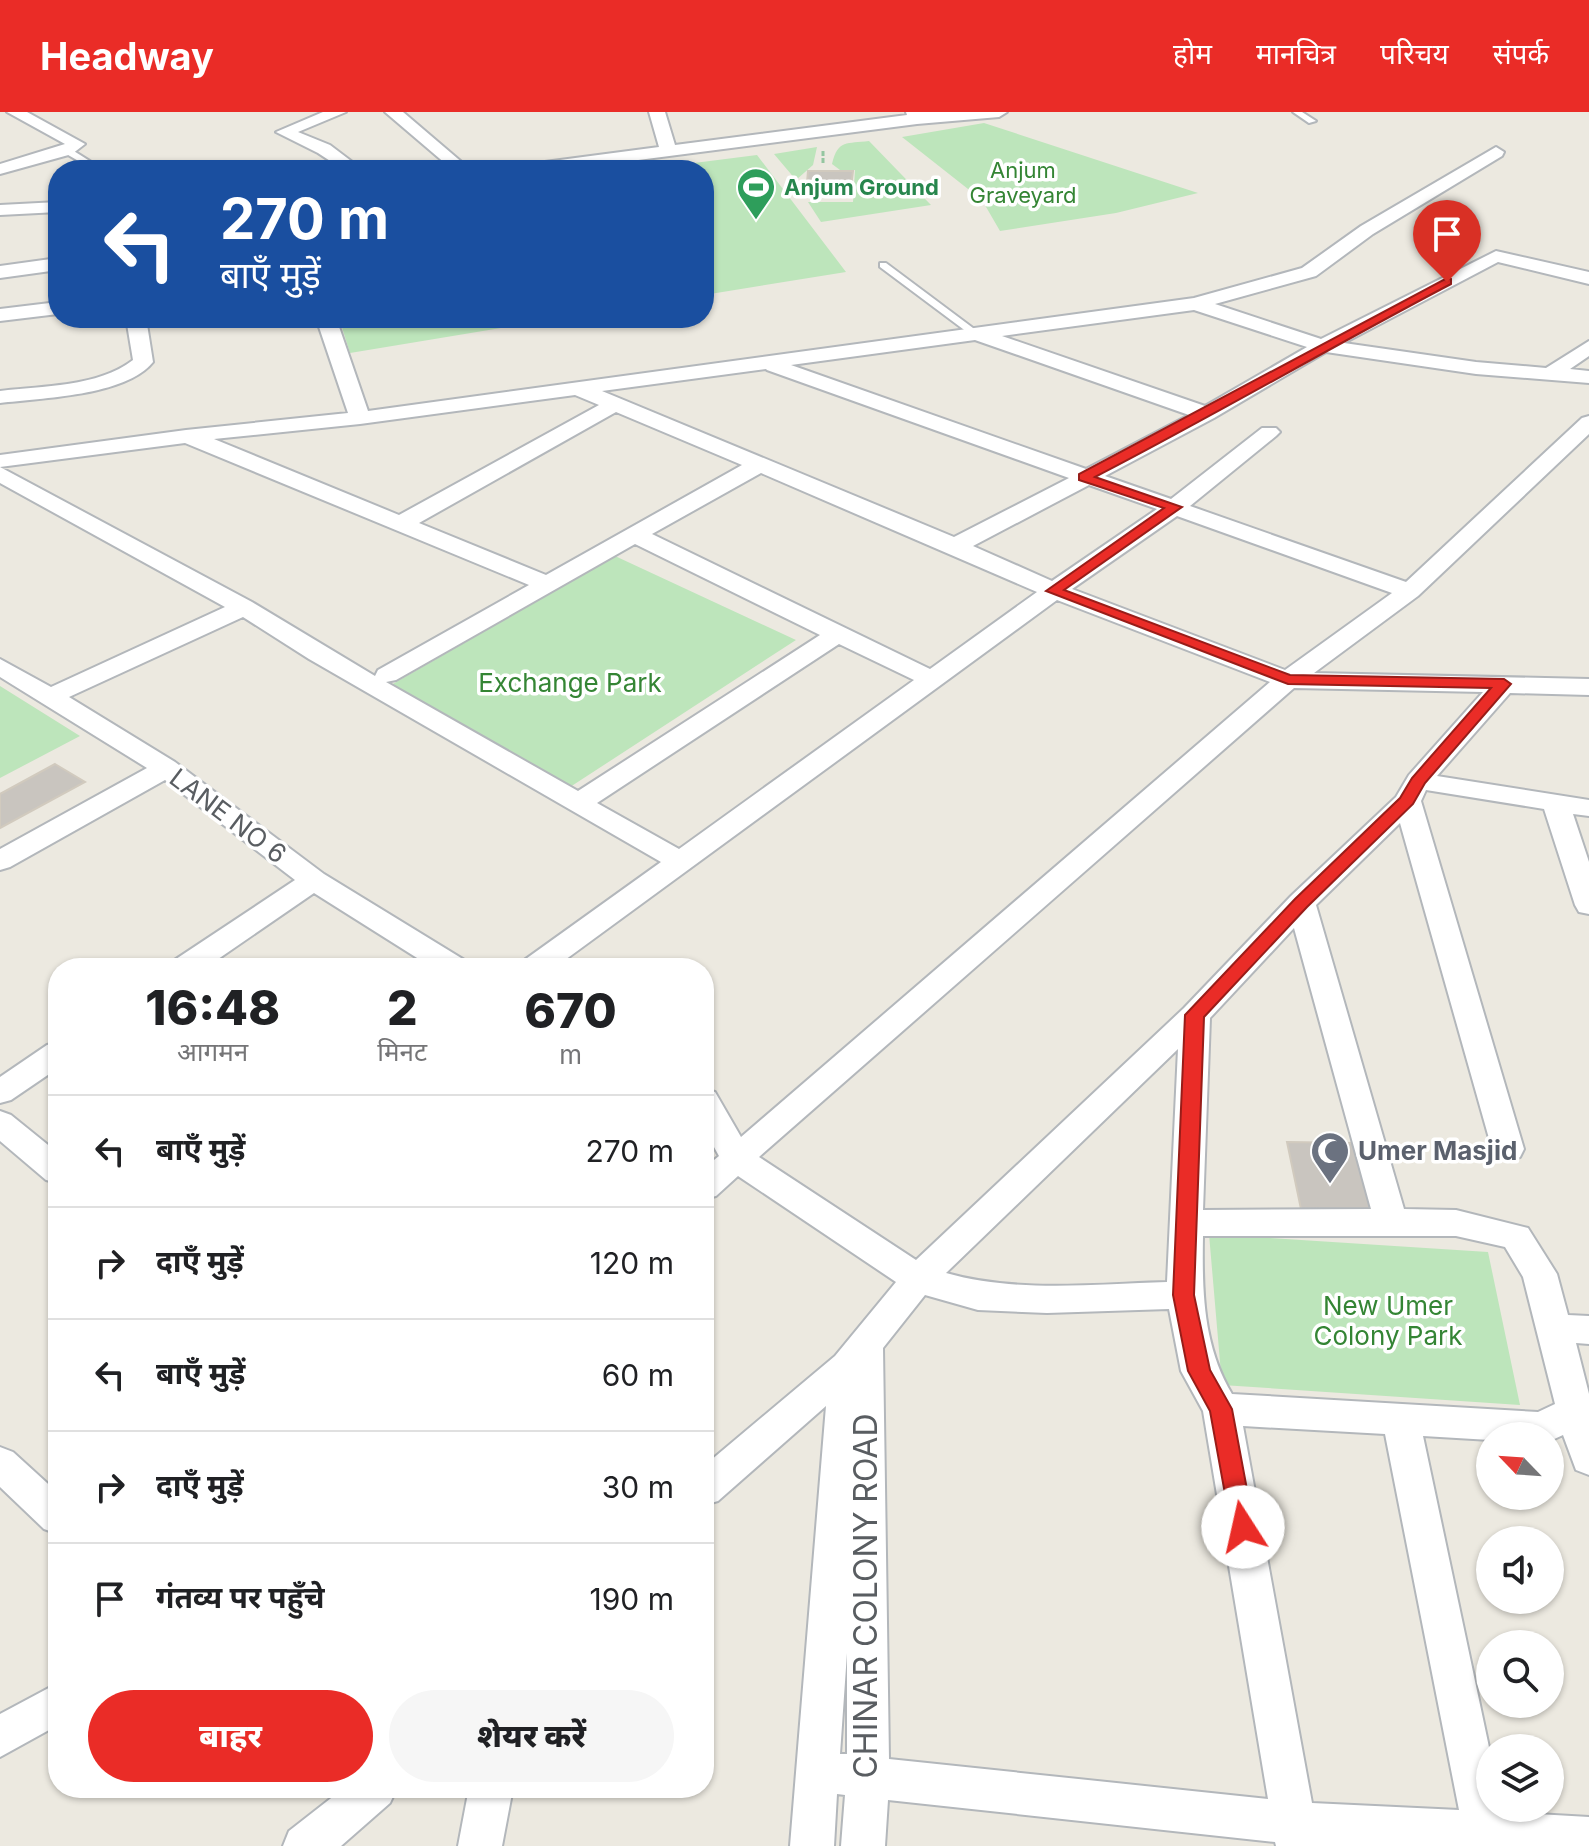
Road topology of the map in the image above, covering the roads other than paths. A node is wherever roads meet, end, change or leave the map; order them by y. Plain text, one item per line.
1 (15, 112) edge
2 (311, 112) edge
3 (393, 112) edge
4 (657, 112) edge
5 (999, 112) edge
6 (1297, 112) edge
7 (335, 113) edge
8 (916, 116) edge
9 (1312, 121) dead end
10 (66, 150) junction
11 (669, 152) junction
12 (1496, 152) dead end
13 (83, 160) edge
14 (340, 160) edge
15 (451, 160) edge
16 (604, 160) edge
17 (0, 169) edge
18 (48, 208) edge
19 (0, 210) edge
20 (48, 265) edge
21 (883, 265) dead end
22 (0, 272) edge
23 (1589, 278) edge
24 (1195, 304) junction
25 (48, 309) edge
26 (0, 315) edge
27 (138, 328) edge
28 (329, 328) edge
29 (974, 333) junction
30 (1323, 346) junction
31 (1589, 347) edge
32 (769, 364) junction
33 (1550, 374) junction
34 (1589, 377) edge
35 (575, 387) junction
36 (0, 397) edge
37 (615, 404) junction
38 (1207, 414) junction
39 (360, 418) junction
40 (1589, 422) edge
41 (1269, 432) dead end
42 (186, 436) junction
43 (0, 461) edge
44 (758, 465) junction
45 (0, 474) edge
46 (1084, 477) junction
47 (1175, 507) junction
48 (402, 523) junction
49 (633, 534) junction
50 (955, 546) junction
51 (547, 584) junction
52 (1054, 591) junction
53 (1410, 591) junction
54 (244, 607) junction
55 (838, 634) junction
56 (0, 666) edge
57 (387, 675) dead end
58 (931, 679) junction
59 (1288, 680) junction
60 (1504, 684) junction
61 (1589, 687) edge
62 (49, 697) junction
63 (166, 768) junction
64 (1412, 791) junction
65 (578, 803) junction
66 (1556, 805) junction
67 (1589, 808) edge
68 (0, 861) edge
69 (681, 862) junction
70 (314, 880) junction
71 (1301, 903) junction
72 (1589, 905) edge
73 (199, 958) edge
74 (439, 958) edge
75 (548, 958) edge
76 (1195, 1015) junction
77 (48, 1060) edge
78 (0, 1092) edge
79 (714, 1118) edge
80 (0, 1123) edge
81 (1508, 1149) dead end
82 (737, 1159) junction
83 (48, 1163) edge
84 (714, 1179) edge
85 (1391, 1222) junction
86 (1186, 1223) junction
87 (918, 1279) junction
88 (1184, 1295) junction
89 (1553, 1328) junction
90 (1589, 1330) edge
91 (856, 1355) junction
92 (1221, 1409) junction
93 (1575, 1411) junction
94 (1401, 1419) junction
95 (1589, 1459) edge
96 (0, 1463) edge
97 (714, 1480) edge
98 (48, 1508) edge
99 (48, 1708) edge
100 (0, 1737) edge
101 (820, 1772) junction
102 (868, 1776) junction
103 (364, 1798) edge
104 (489, 1798) edge
105 (1485, 1832) junction
106 (1297, 1834) edge
107 (1589, 1838) edge
108 (305, 1846) edge
109 (480, 1846) edge
110 (812, 1846) edge
111 (863, 1846) edge

1 - 10 street
2 - 7 street
3 - 15 street
4 - 11 street
5 - 8 street
6 - 9 lane
7 - 14 street
8 - 11 street
10 - 13 lane
10 - 17 street
11 - 16 street
12 - 24 street
18 - 19 street
20 - 22 street
21 - 29 lane
23 - 30 street
24 - 29 street
24 - 30 street
25 - 26 street
27 - 36 street
28 - 39 street
29 - 32 street
29 - 38 street
30 - 33 street
30 - 38 street
31 - 33 street
32 - 35 street
32 - 46 street
33 - 34 street
35 - 37 street
35 - 39 street
37 - 44 street
37 - 48 street
38 - 46 street
39 - 42 street
40 - 53 street
41 - 47 street
42 - 43 street
42 - 48 street
44 - 49 street
44 - 50 street
45 - 54 street
46 - 47 street
46 - 50 street
47 - 52 street
47 - 53 street
48 - 51 street
49 - 51 street
49 - 55 street
50 - 52 street
51 - 57 street
52 - 58 street
52 - 59 street
53 - 59 street
54 - 62 street
54 - 65 street
55 - 58 street
55 - 65 street
56 - 62 street, LANE NO 6
58 - 69 street
59 - 60 street
59 - 82 street
60 - 61 street
60 - 64 street
62 - 63 street, LANE NO 6
63 - 68 street
63 - 70 street, LANE NO 6
64 - 66 street
64 - 71 street
64 - 81 street
65 - 69 street
66 - 67 street
66 - 72 street
69 - 75 street
70 - 73 street
70 - 74 street, LANE NO 6
71 - 76 street
71 - 85 street
76 - 86 street
76 - 87 street
77 - 78 street
79 - 82 street
80 - 83 street
82 - 84 street
82 - 87 street
85 - 86 street
85 - 89 street
86 - 88 street
87 - 88 street
87 - 91 street
88 - 92 street
89 - 90 street
89 - 93 street
91 - 97 street
91 - 101 street, CHINAR COLONY ROAD
91 - 102 street, CHINAR COLONY ROAD
92 - 94 street
92 - 106 street
93 - 94 street
93 - 95 street
94 - 105 street
96 - 98 street
99 - 100 street
101 - 102 street
101 - 110 street, CHINAR COLONY ROAD
102 - 106 street
102 - 111 street, CHINAR COLONY ROAD
103 - 108 street
104 - 109 street
105 - 106 street
105 - 107 street

